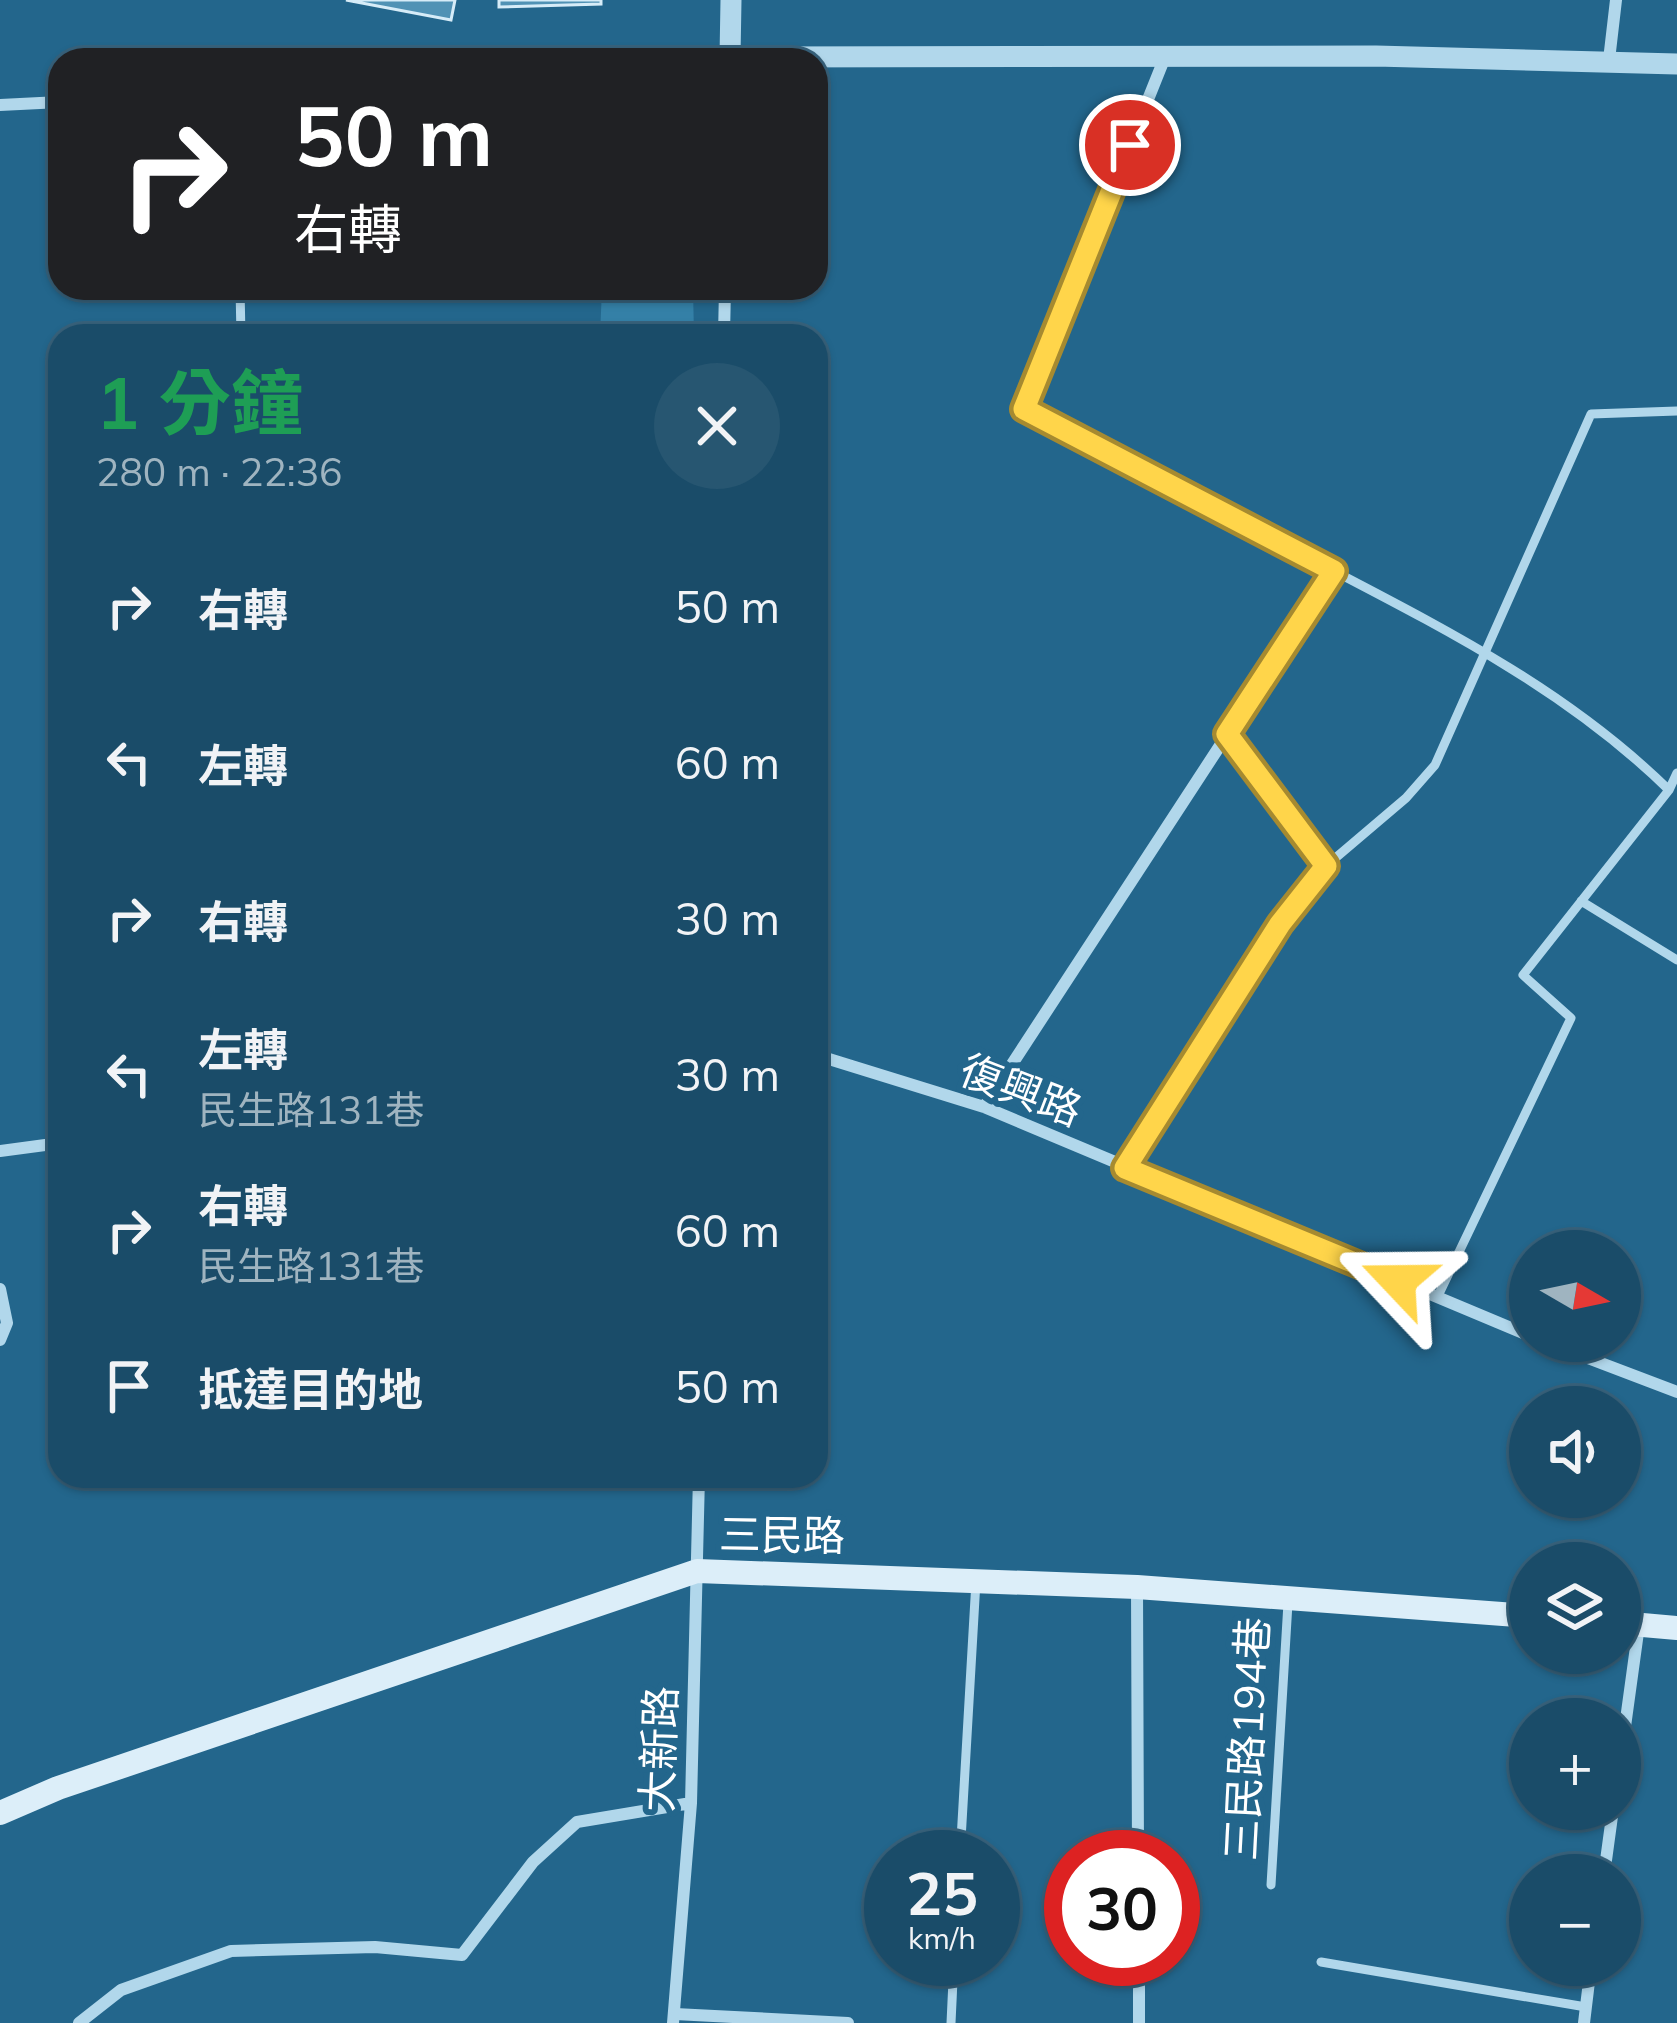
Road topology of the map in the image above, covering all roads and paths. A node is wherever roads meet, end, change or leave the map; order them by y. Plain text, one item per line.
1 (731, 0) edge
2 (1616, 0) edge
3 (730, 48) edge
4 (1165, 57) junction
5 (828, 58) edge
6 (1609, 60) junction
7 (1677, 64) edge
8 (48, 103) edge
9 (0, 105) edge
10 (1677, 412) edge
11 (1334, 571) junction
12 (1489, 652) junction
13 (1227, 734) junction
14 (1677, 773) edge
15 (1669, 790) junction
16 (1326, 866) junction
17 (1581, 901) junction
18 (1677, 960) edge
19 (828, 1059) edge
20 (984, 1107) junction
21 (48, 1145) edge
22 (0, 1151) edge
23 (1125, 1168) junction
24 (0, 1289) edge
25 (1438, 1298) junction
26 (1509, 1327) edge
27 (3, 1337) edge
28 (1598, 1362) edge
29 (1677, 1392) edge
30 (699, 1488) edge
31 (697, 1571) junction
32 (976, 1579) junction
33 (1137, 1587) junction
34 (1288, 1597) junction
35 (1509, 1614) edge
36 (1641, 1625) edge
37 (1677, 1628) edge
38 (691, 1803) junction
39 (0, 1813) edge
40 (962, 1830) edge
41 (1138, 1830) edge
42 (1271, 1886) dead end
43 (1321, 1962) dead end
44 (952, 1986) edge
45 (1139, 1986) edge
46 (1589, 1986) edge
47 (1586, 2007) junction
48 (674, 2018) edge
49 (79, 2023) edge
50 (848, 2023) edge
51 (950, 2023) edge
52 (1139, 2023) edge
53 (1583, 2023) edge

1 - 3 street
2 - 6 street
4 - 5 street
4 - 6 street
4 - 11 street
6 - 7 street
8 - 9 street
10 - 12 lane
11 - 12 lane
11 - 13 street
12 - 15 lane
12 - 16 lane
13 - 16 lane
13 - 20 street
14 - 15 lane
15 - 17 lane
16 - 23 lane
17 - 18 lane
17 - 25 lane
19 - 20 street, 復興路
20 - 23 street, 復興路
21 - 22 street
23 - 25 street, 復興路
24 - 27 street
25 - 26 street, 復興路
28 - 29 street
30 - 31 street, 大新路
31 - 32 main road, 三民路
31 - 38 street, 大新路
31 - 39 main road, 三民路
32 - 33 main road, 三民路
32 - 40 lane
33 - 34 main road, 三民路
33 - 41 street
34 - 35 main road, 三民路
34 - 42 lane, 三民路194巷
36 - 37 main road
38 - 48 street, 大新路
38 - 49 street
43 - 47 lane
44 - 51 lane
45 - 52 street
46 - 47 street
47 - 53 street
48 - 50 street

